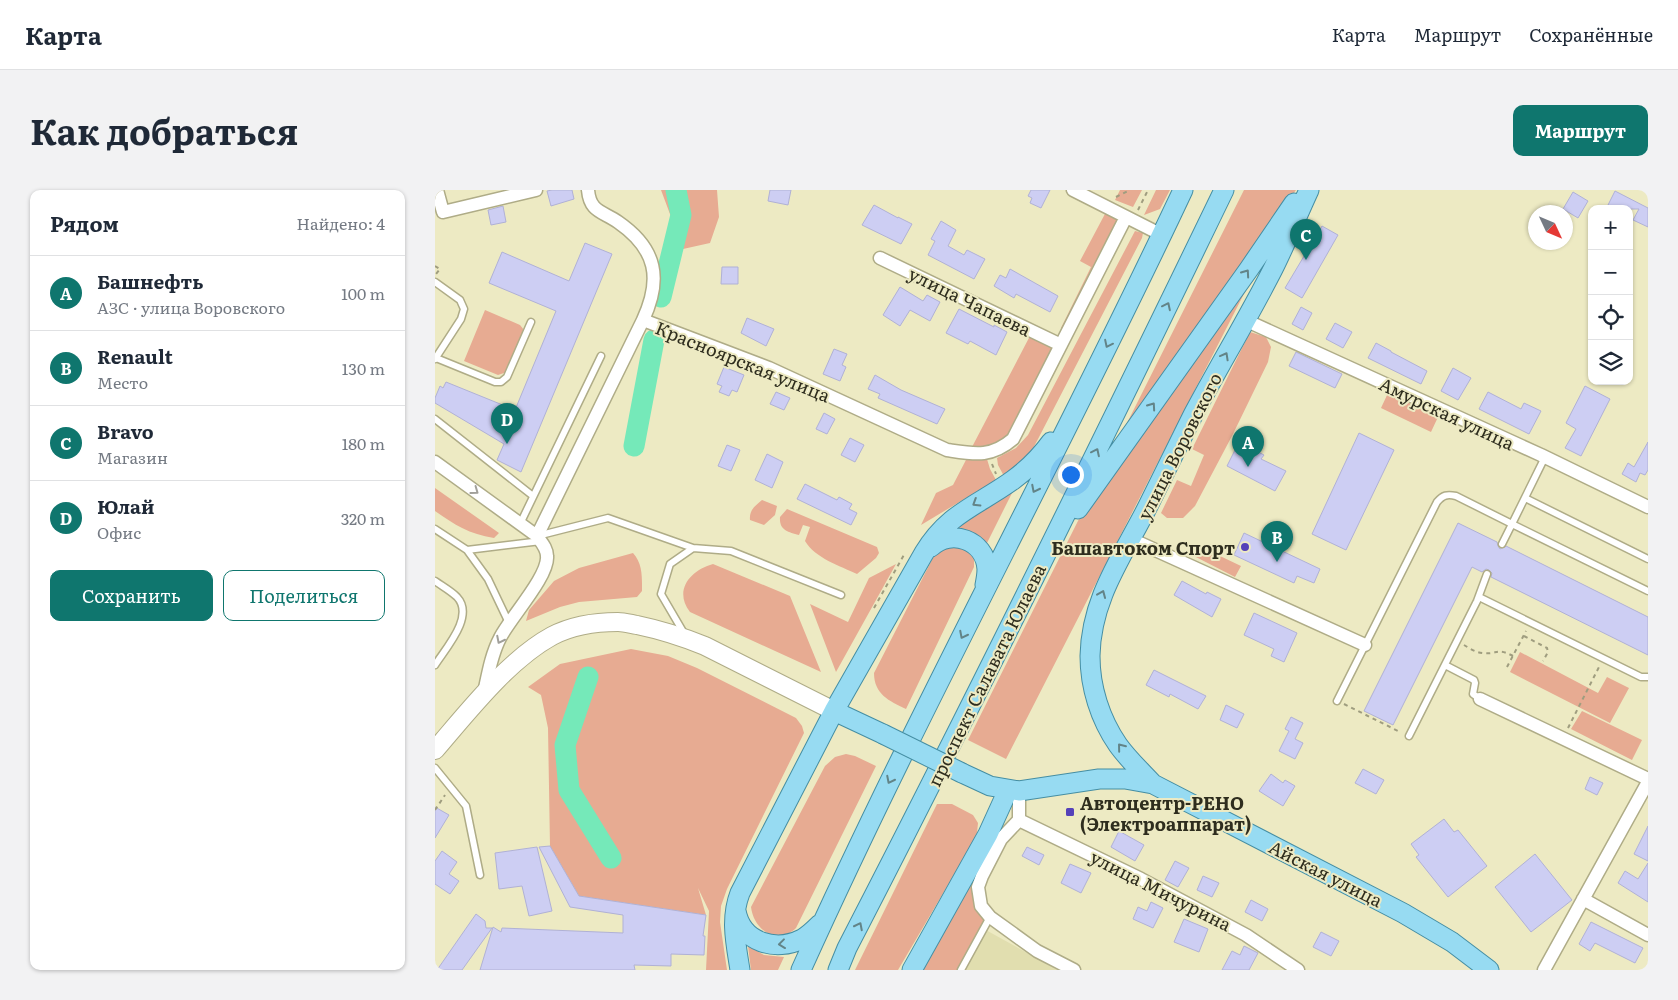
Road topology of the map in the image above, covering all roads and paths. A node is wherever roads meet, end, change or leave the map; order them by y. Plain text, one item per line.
1 (437, 190) edge
2 (536, 190) edge
3 (588, 190) edge
4 (1073, 190) edge
5 (1183, 190) edge
6 (1224, 190) edge
7 (1303, 190) edge
8 (1309, 190) edge
9 (1126, 217) junction
10 (1162, 235) junction
11 (880, 258) dead end
12 (435, 266) edge
13 (435, 276) edge
14 (435, 282) edge
15 (643, 320) junction
16 (1245, 320) junction
17 (531, 322) dead end
18 (1061, 345) junction
19 (601, 356) dead end
20 (435, 358) edge
21 (1075, 411) junction
22 (435, 419) edge
23 (1545, 457) junction
24 (435, 462) edge
25 (533, 496) junction
26 (1525, 498) junction
27 (1648, 507) edge
28 (520, 524) junction
29 (1512, 524) junction
30 (435, 529) edge
31 (539, 538) junction
32 (1131, 539) junction
33 (1502, 544) dead end
34 (693, 548) junction
35 (467, 550) junction
36 (924, 553) junction
37 (1648, 559) edge
38 (1487, 574) dead end
39 (1035, 575) junction
40 (435, 581) edge
41 (1648, 591) edge
42 (984, 592) junction
43 (841, 595) dead end
44 (1479, 596) junction
45 (1530, 622) junction
46 (509, 623) junction
47 (1523, 636) junction
48 (687, 638) junction
49 (1456, 642) junction
50 (1365, 645) junction
51 (1513, 656) junction
52 (1603, 659) junction
53 (1543, 661) dead end
54 (435, 665) edge
55 (1445, 665) junction
56 (1507, 667) dead end
57 (1648, 678) edge
58 (484, 695) junction
59 (1480, 700) joint
60 (1337, 701) joint
61 (834, 711) junction
62 (1409, 736) joint
63 (1562, 738) junction
64 (435, 750) edge
65 (435, 768) edge
66 (1648, 781) edge
67 (1153, 784) junction
68 (451, 786) junction
69 (1014, 790) junction
70 (435, 810) edge
71 (1019, 820) junction
72 (480, 875) dead end
73 (1583, 899) junction
74 (736, 902) junction
75 (989, 918) junction
76 (823, 921) junction
77 (1648, 935) edge
78 (847, 948) junction
79 (740, 970) edge
80 (801, 970) edge
81 (838, 970) edge
82 (843, 970) edge
83 (912, 970) edge
84 (961, 970) edge
85 (1074, 970) edge
86 (1298, 970) edge
87 (1489, 970) edge
88 (1544, 970) edge

1 - 2 street
3 - 15 street, Красноярская улица
4 - 9 street
5 - 10 main road
39 -> 6 main road, проспект Салавата Юлаева
39 -> 7 main road
8 - 16 main road, улица Воровского
9 - 10 street
9 - 18 street, Красноярская улица
10 -> 21 main road
11 - 18 street, улица Чапаева
12 - 13 path
14 - 20 lane
15 - 18 street, Красноярская улица
15 - 31 street
16 - 23 street, Амурская улица
32 -> 16 main road, улица Воровского
17 - 20 lane
19 - 25 lane
21 -> 36 main road
21 -> 42 main road
22 - 25 lane
23 - 26 lane
23 - 27 street, Амурская улица
24 -> 28 street
25 - 28 lane
26 - 29 lane
26 - 37 lane
28 - 31 street
29 - 33 lane
29 - 41 lane
29 - 50 lane
30 - 35 lane
31 - 34 lane
31 - 35 lane
31 - 46 street
32 - 50 street
67 -> 32 main road, улица Воровского
34 - 43 lane
34 - 48 lane
35 - 46 lane
36 - 42 main road
36 - 61 main road
38 - 44 lane
78 -> 39 main road, проспект Салавата Юлаева
40 - 54 lane
42 -> 76 main road
44 - 45 lane
44 - 49 lane
45 - 47 path
45 - 52 lane
46 -> 58 street
47 - 51 path
47 - 53 path
48 - 58 main road
48 - 61 main road
49 - 51 path
49 - 55 lane
50 - 60 lane
51 - 56 path
52 - 57 lane
52 - 63 path
55 - 59 lane
55 - 62 lane
58 - 64 main road
59 - 63 street
60 - 62 path
61 - 69 main road, bridge
61 - 74 main road
63 - 66 street
65 - 68 lane
66 - 73 street
67 - 69 main road, Айская улица
67 - 87 main road, Айская улица
68 - 70 path
68 - 72 lane
69 - 71 street
69 - 83 main road
71 - 75 street
71 - 86 street, улица Мичурина
73 - 77 street
73 - 88 street
76 -> 74 main road
74 - 79 main road
75 - 84 lane
75 - 85 street
76 - 80 main road
78 - 81 main road, проспект Салавата Юлаева
78 - 82 main road

